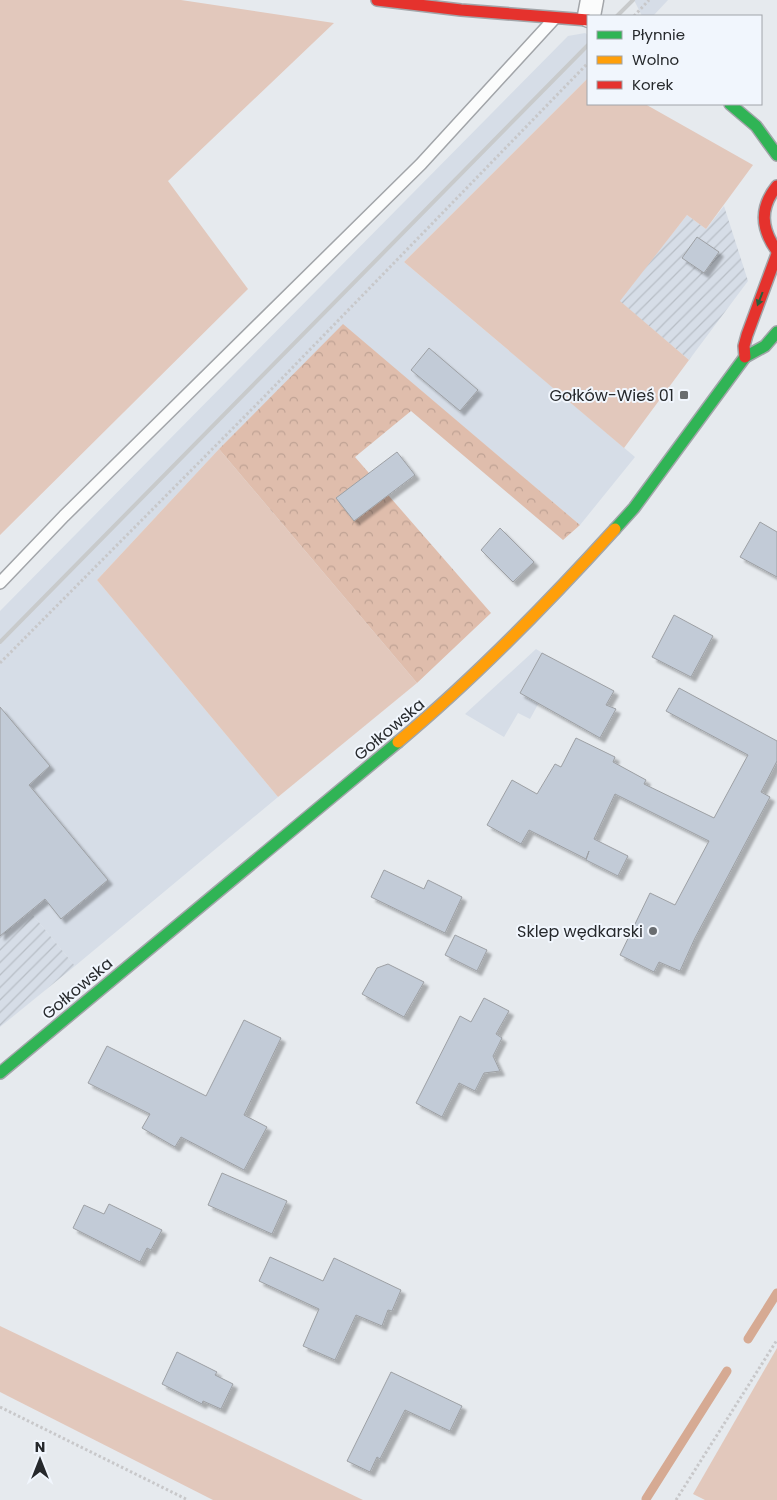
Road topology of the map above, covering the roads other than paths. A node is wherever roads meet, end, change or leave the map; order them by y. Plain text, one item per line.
1 (377, 0) edge
2 (592, 0) edge
3 (590, 15) edge
4 (557, 16) junction
5 (587, 20) edge
6 (731, 105) edge
7 (777, 155) edge
8 (777, 186) edge
9 (777, 253) edge
10 (777, 332) edge
11 (745, 358) junction
12 (0, 583) edge
13 (0, 1073) edge

1 - 4 street
2 - 3 street
4 - 5 street
4 - 12 lane
6 - 7 street
8 - 9 street
9 -> 11 street
10 - 11 street, Gołkowska
11 - 13 street, Gołkowska

